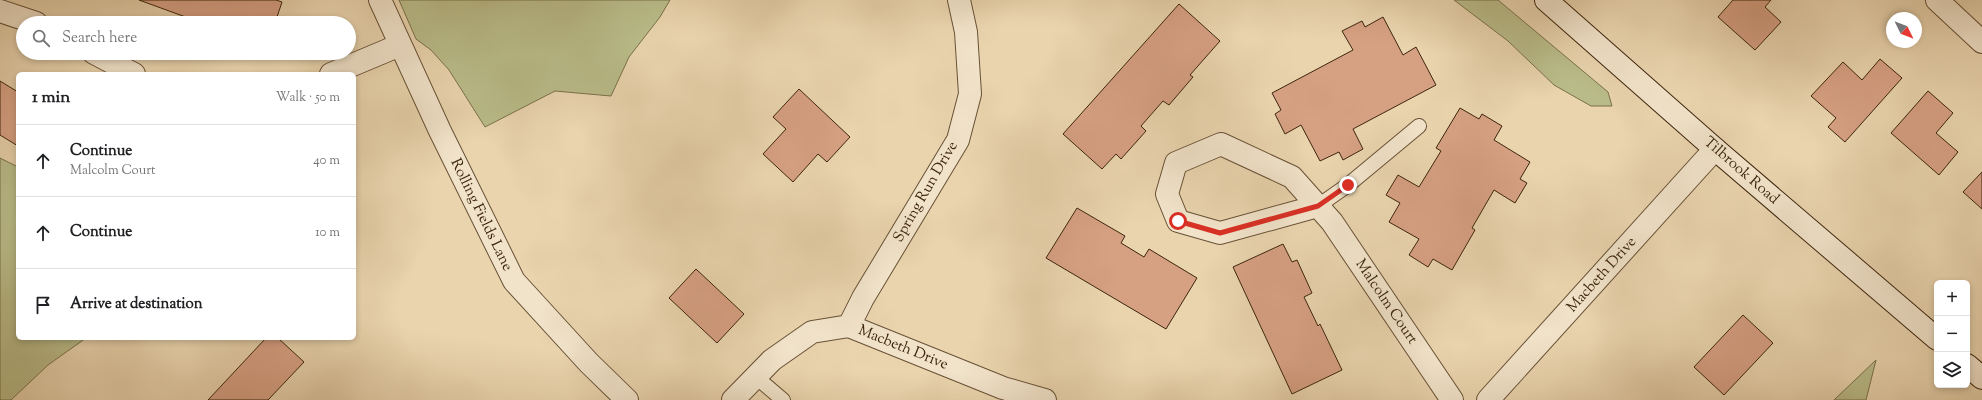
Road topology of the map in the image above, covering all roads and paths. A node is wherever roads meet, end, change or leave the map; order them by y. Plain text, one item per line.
1 (380, 0) edge
2 (959, 0) edge
3 (1546, 0) edge
4 (1936, 0) edge
5 (0, 11) edge
6 (16, 16) edge
7 (1982, 42) edge
8 (400, 45) junction
9 (107, 60) edge
10 (130, 72) edge
11 (336, 72) edge
12 (1420, 126) dead end
13 (1715, 149) junction
14 (1318, 206) junction
15 (849, 326) junction
16 (1934, 336) edge
17 (1970, 368) edge
18 (756, 377) junction
19 (1982, 378) edge
20 (1004, 394) edge
21 (627, 400) edge
22 (733, 400) edge
23 (783, 400) edge
24 (1045, 400) edge
25 (1452, 400) edge
26 (1488, 400) edge

1 - 8 street, Rolling Fields Lane
2 - 15 street, Spring Run Drive
3 - 13 street, Tilbrook Road
4 - 7 street
5 - 6 street
8 - 11 street
8 - 21 street, Rolling Fields Lane
9 - 10 street
12 - 14 lane
13 - 16 street, Tilbrook Road
13 - 26 street, Macbeth Drive
14 - 14 street, Malcolm Court
14 - 25 street, Malcolm Court
15 - 18 street, Macbeth Drive
15 - 20 street, Macbeth Drive
17 - 19 street
18 - 22 street, Macbeth Drive
18 - 23 lane
20 - 24 street, Macbeth Drive

